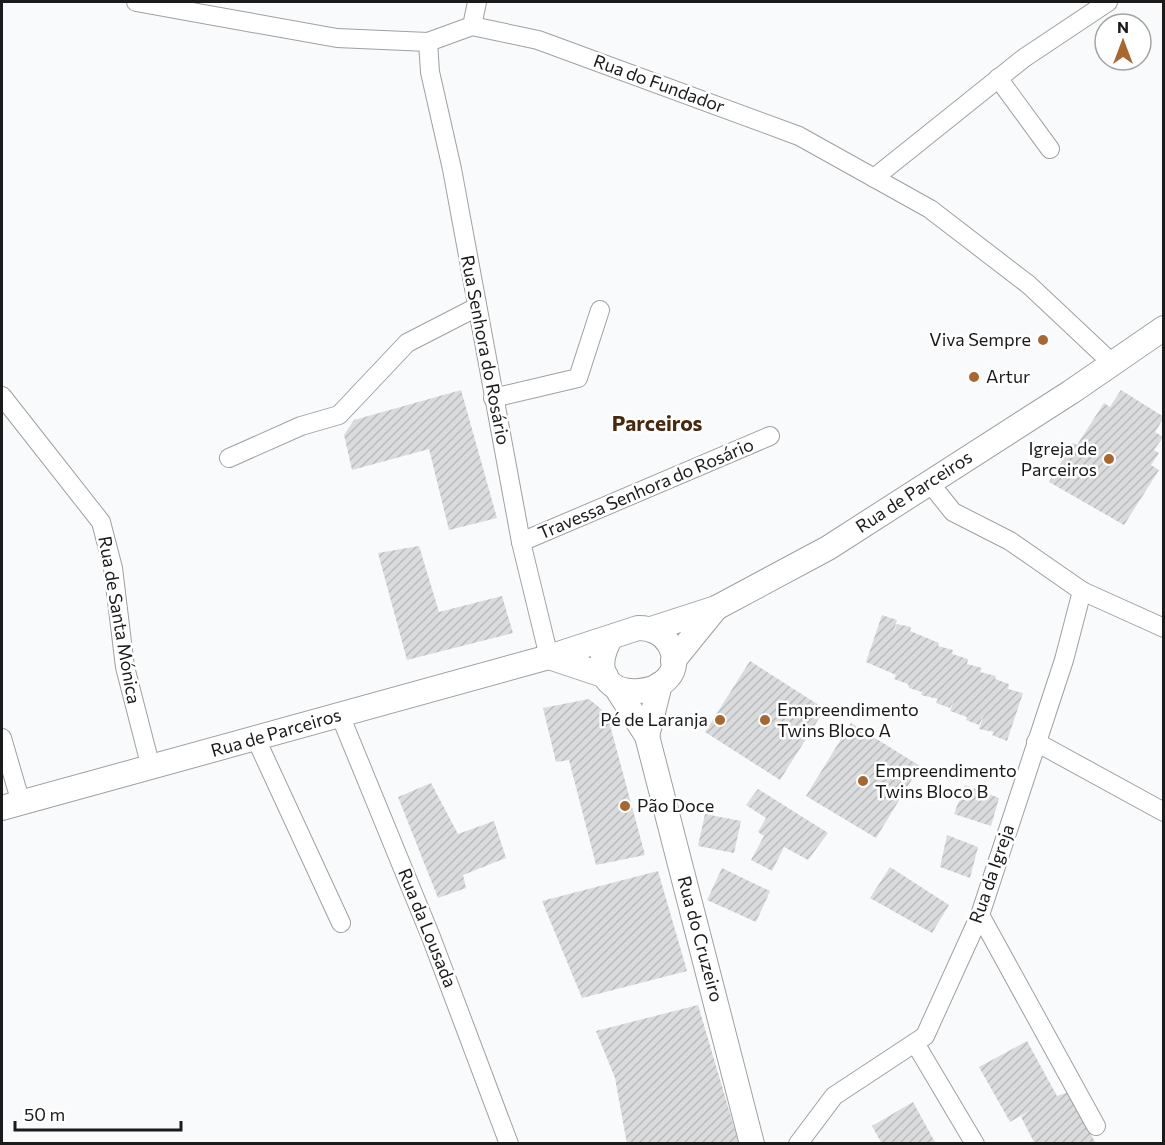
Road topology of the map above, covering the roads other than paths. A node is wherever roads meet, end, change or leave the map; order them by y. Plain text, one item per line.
1 (136, 2) edge
2 (477, 2) edge
3 (1107, 2) edge
4 (471, 26) junction
5 (428, 42) junction
6 (998, 78) junction
7 (1050, 148) dead end
8 (874, 178) junction
9 (477, 307) junction
10 (600, 310) dead end
11 (1164, 328) edge
12 (1113, 364) junction
13 (2, 396) edge
14 (493, 398) junction
15 (770, 436) dead end
16 (229, 458) dead end
17 (929, 482) junction
18 (521, 542) junction
19 (1082, 591) junction
20 (716, 608) junction
21 (651, 628) junction
22 (1164, 628) edge
23 (611, 638) junction
24 (549, 657) junction
25 (673, 661) junction
26 (612, 682) junction
27 (660, 684) junction
28 (340, 715) junction
29 (647, 736) junction
30 (2, 738) edge
31 (256, 739) junction
32 (1036, 742) junction
33 (151, 768) junction
34 (11, 806) edge
35 (1164, 812) edge
36 (980, 915) junction
37 (341, 923) dead end
38 (915, 1043) junction
39 (1096, 1126) dead end
40 (509, 1143) edge
41 (752, 1143) edge
42 (798, 1143) edge
43 (975, 1143) edge

1 - 5 street
2 - 4 street
3 - 6 street
4 - 5 street
4 - 8 street, Rua do Fundador
5 - 9 street, Rua Senhora do Rosário
6 - 7 street
6 - 8 street
8 - 12 street, Rua do Fundador
9 - 14 street, Rua Senhora do Rosário
9 - 16 street
10 - 14 street
11 - 12 main road, Rua de Parceiros
12 - 17 main road, Rua de Parceiros
13 - 33 street, Rua de Santa Mónica
14 - 18 street, Rua Senhora do Rosário
15 - 18 street, Travessa Senhora do Rosário
17 - 19 street
17 - 20 main road, Rua de Parceiros
18 - 24 street, Rua Senhora do Rosário
19 - 22 street
19 - 32 street, Rua da Igreja
20 - 21 main road, Rua de Parceiros
20 - 25 main road
21 - 23 main road
21 - 25 main road
23 - 24 main road, Rua de Parceiros
23 - 26 main road
24 - 26 main road
24 - 28 main road, Rua de Parceiros
25 - 27 main road
26 - 27 main road
26 - 29 main road, Rua do Cruzeiro
27 - 29 main road, Rua do Cruzeiro
28 - 31 main road, Rua de Parceiros
28 - 40 street, Rua da Lousada
29 - 41 main road, Rua do Cruzeiro
30 - 34 street
31 - 33 main road, Rua de Parceiros
31 - 37 street
32 - 35 street
32 - 36 street, Rua da Igreja
33 - 34 main road, Rua de Parceiros
36 - 38 street, Rua da Igreja
36 - 39 street
38 - 42 street, Rua da Igreja
38 - 43 street

